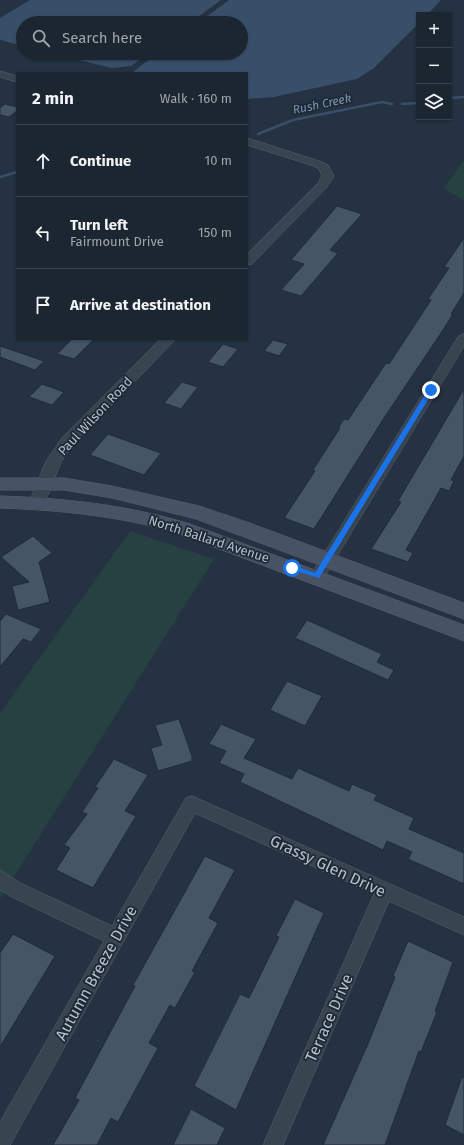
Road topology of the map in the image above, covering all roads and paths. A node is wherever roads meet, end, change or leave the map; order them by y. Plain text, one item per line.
1 (0, 74) edge
2 (16, 79) edge
3 (248, 141) edge
4 (248, 260) edge
5 (464, 337) edge
6 (168, 340) edge
7 (43, 483) junction
8 (0, 484) edge
9 (0, 502) edge
10 (37, 503) junction
11 (327, 560) junction
12 (317, 577) junction
13 (464, 611) edge
14 (464, 633) edge
15 (192, 803) joint
16 (0, 878) edge
17 (384, 892) junction
18 (464, 926) edge
19 (116, 937) junction
20 (0, 1142) edge
21 (274, 1145) edge

1 - 2 street
3 - 4 street
5 - 11 street
6 - 7 street, Paul Wilson Road
7 - 8 main road, North Ballard Avenue
7 - 10 street, Paul Wilson Road
7 - 11 main road, North Ballard Avenue
9 - 10 main road, North Ballard Avenue
10 - 12 main road, North Ballard Avenue
11 - 12 street
11 - 13 main road, North Ballard Avenue
12 - 14 main road, North Ballard Avenue
15 - 17 street, Grassy Glen Drive
15 - 19 street, Autumn Breeze Drive
16 - 19 street
17 - 18 street, Grassy Glen Drive
17 - 21 street, Terrace Drive
19 - 20 street, Autumn Breeze Drive

